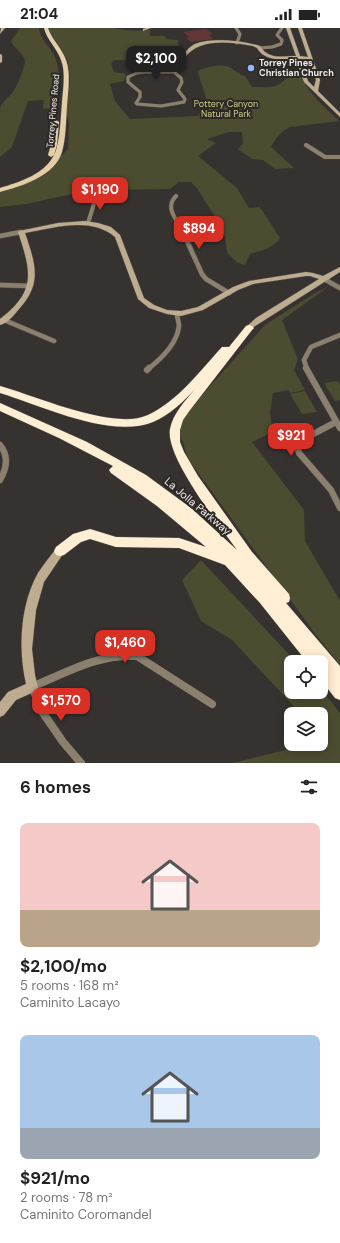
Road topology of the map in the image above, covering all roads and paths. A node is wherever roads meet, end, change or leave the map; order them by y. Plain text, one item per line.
1 (3, 28) edge
2 (42, 28) edge
3 (46, 28) edge
4 (149, 28) edge
5 (236, 28) edge
6 (282, 28) edge
7 (288, 28) edge
8 (300, 28) edge
9 (144, 30) dead end
10 (0, 33) edge
11 (237, 43) junction
12 (260, 48) junction
13 (0, 56) edge
14 (298, 58) junction
15 (311, 58) junction
16 (0, 62) edge
17 (174, 72) junction
18 (316, 90) junction
19 (58, 111) dead end
20 (340, 116) edge
21 (57, 119) dead end
22 (306, 145) dead end
23 (340, 158) edge
24 (0, 187) edge
25 (0, 190) edge
26 (97, 194) dead end
27 (176, 196) dead end
28 (88, 223) junction
29 (21, 232) junction
30 (0, 236) edge
31 (340, 269) edge
32 (324, 279) junction
33 (0, 285) edge
34 (30, 286) junction
35 (340, 288) edge
36 (229, 293) junction
37 (176, 314) junction
38 (2, 322) edge
39 (249, 328) junction
40 (340, 335) edge
41 (54, 341) dead end
42 (147, 370) dead end
43 (0, 389) edge
44 (0, 407) edge
45 (0, 414) edge
46 (336, 422) junction
47 (340, 428) edge
48 (0, 445) edge
49 (0, 480) edge
50 (340, 508) edge
51 (60, 551) joint
52 (233, 564) junction
53 (315, 647) junction
54 (309, 655) edge
55 (340, 676) edge
56 (328, 678) edge
57 (32, 687) junction
58 (340, 693) edge
59 (212, 704) dead end
60 (0, 711) edge
61 (82, 763) edge

1 - 10 street
2 - 19 main road, Torrey Pines Road
3 - 25 main road, Torrey Pines Road
4 - 9 street
5 - 11 street
6 - 12 street
7 - 14 street
8 - 15 street
11 - 12 street
11 - 17 street
12 - 14 street
13 - 16 street
14 - 15 street
14 - 18 street
15 - 18 street
17 - 17 street
18 - 20 street
21 - 24 main road, Torrey Pines Road
22 - 23 street
26 - 28 street
27 - 36 street
28 - 29 street
28 - 37 street
29 - 30 street
29 - 34 street
31 - 32 street
32 - 35 street
32 - 36 street
32 - 39 street
33 - 34 street
34 - 38 street
36 - 37 street
37 - 42 street
38 - 41 street
39 - 43 highway
39 - 53 highway
40 - 46 street
44 - 53 highway, La Jolla Parkway
45 - 52 highway, La Jolla Parkway
46 - 47 street
46 - 50 street
48 - 49 street
51 - 52 highway
51 - 57 street
52 - 54 highway, La Jolla Parkway
53 - 55 highway, La Jolla Parkway
56 - 58 highway
57 - 59 street
57 - 60 street
57 - 61 street

